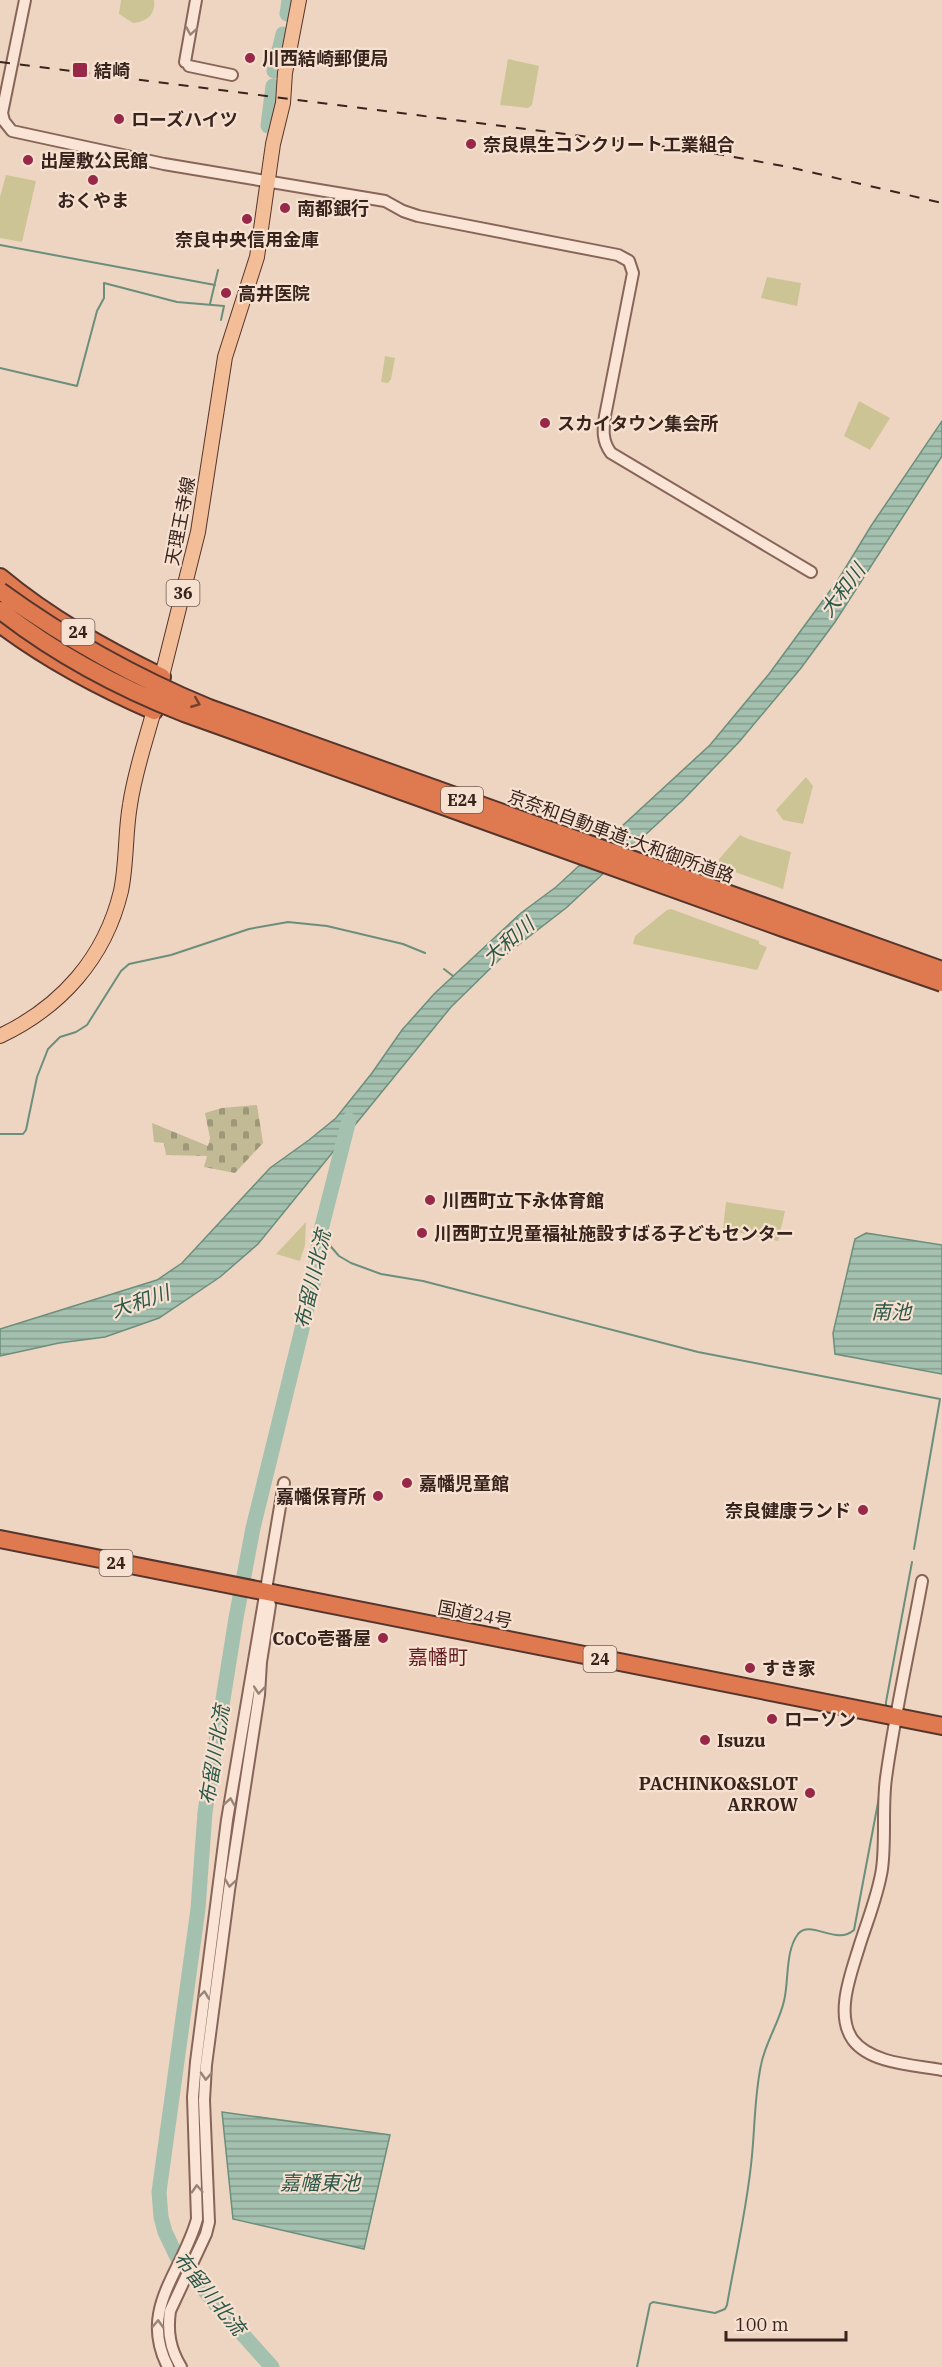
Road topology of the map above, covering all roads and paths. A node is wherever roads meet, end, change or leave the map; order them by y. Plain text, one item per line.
1 (25, 0) edge
2 (196, 0) edge
3 (299, 0) edge
4 (232, 75) dead end
5 (267, 182) junction
6 (811, 572) dead end
7 (0, 577) edge
8 (0, 591) edge
9 (0, 610) edge
10 (0, 624) edge
11 (162, 677) junction
12 (154, 711) junction
13 (942, 970) edge
14 (942, 983) edge
15 (0, 1036) edge
16 (284, 1483) dead end
17 (0, 1539) edge
18 (922, 1581) dead end
19 (262, 1591) junction
20 (897, 1717) junction
21 (942, 1726) edge
22 (942, 2070) edge
23 (168, 2367) edge
24 (181, 2367) edge

1 - 5 street
2 -> 4 street
3 - 5 main road, 天理王寺線 / 36
5 - 6 street
5 - 11 main road, 天理王寺線 / 36
7 - 11 highway, 24
8 -> 13 highway, 京奈和自動車道;大和御所道路 / E24, bridge
9 - 14 highway, 京奈和自動車道;大和御所道路 / E24, bridge
10 - 12 highway, 24
11 - 12 main road, 天理王寺線 / 36
12 - 15 main road, 天理王寺線 / 36
16 - 19 street
17 - 19 highway, 国道24号 / 24
18 - 20 street
19 - 20 highway, 国道24号 / 24
23 -> 19 street
19 -> 24 street
20 - 21 highway, 国道24号 / 24
20 - 22 street

